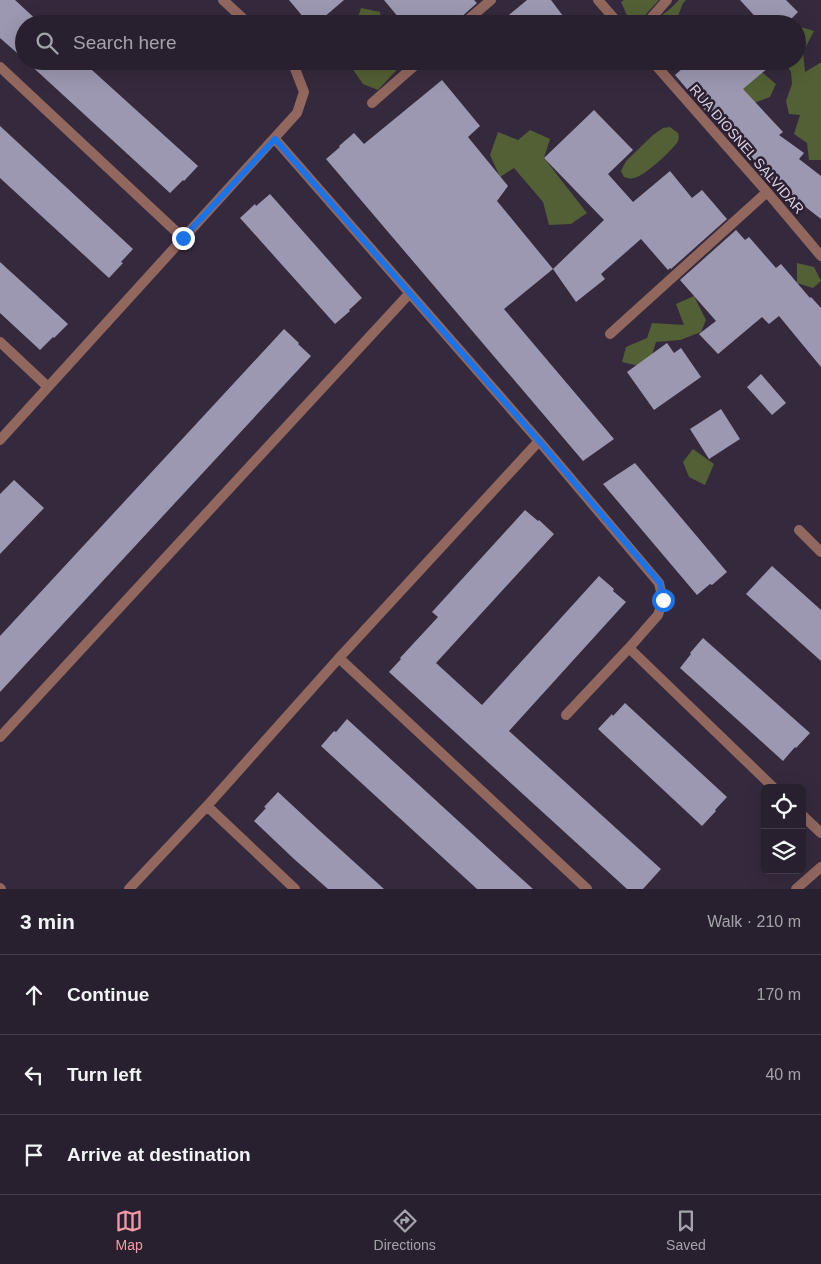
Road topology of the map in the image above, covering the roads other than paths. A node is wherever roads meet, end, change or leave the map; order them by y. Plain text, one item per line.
1 (223, 0) edge
2 (491, 0) edge
3 (598, 0) edge
4 (667, 0) edge
5 (239, 15) edge
6 (474, 15) edge
7 (611, 15) edge
8 (654, 15) edge
9 (0, 67) edge
10 (296, 70) edge
11 (410, 70) edge
12 (660, 70) edge
13 (372, 103) dead end
14 (275, 139) junction
15 (767, 192) junction
16 (183, 238) junction
17 (821, 256) edge
18 (409, 294) junction
19 (610, 334) dead end
20 (0, 342) edge
21 (48, 387) junction
22 (0, 440) edge
23 (539, 441) junction
24 (799, 530) dead end
25 (821, 552) edge
26 (629, 648) junction
27 (340, 658) junction
28 (566, 715) dead end
29 (0, 737) edge
30 (770, 784) edge
31 (207, 806) junction
32 (806, 819) edge
33 (821, 833) edge
34 (821, 867) edge
35 (129, 889) edge
36 (295, 889) edge
37 (587, 889) edge
38 (796, 889) edge

1 - 5 street
2 - 6 street
3 - 7 street
4 - 8 street
9 - 16 street
10 - 14 street
11 - 13 street
12 - 15 street, RUA DIOSNEL SALVIDAR
14 - 16 street
14 - 18 street
15 - 17 street, RUA DIOSNEL SALVIDAR
15 - 19 street
16 - 21 street
18 - 23 street
18 - 29 street
20 - 21 street
21 - 22 street
23 - 26 street
23 - 27 street
24 - 25 street
26 - 28 street
26 - 30 street
27 - 31 street
27 - 37 street
31 - 35 street
31 - 36 street
32 - 33 street
34 - 38 street

